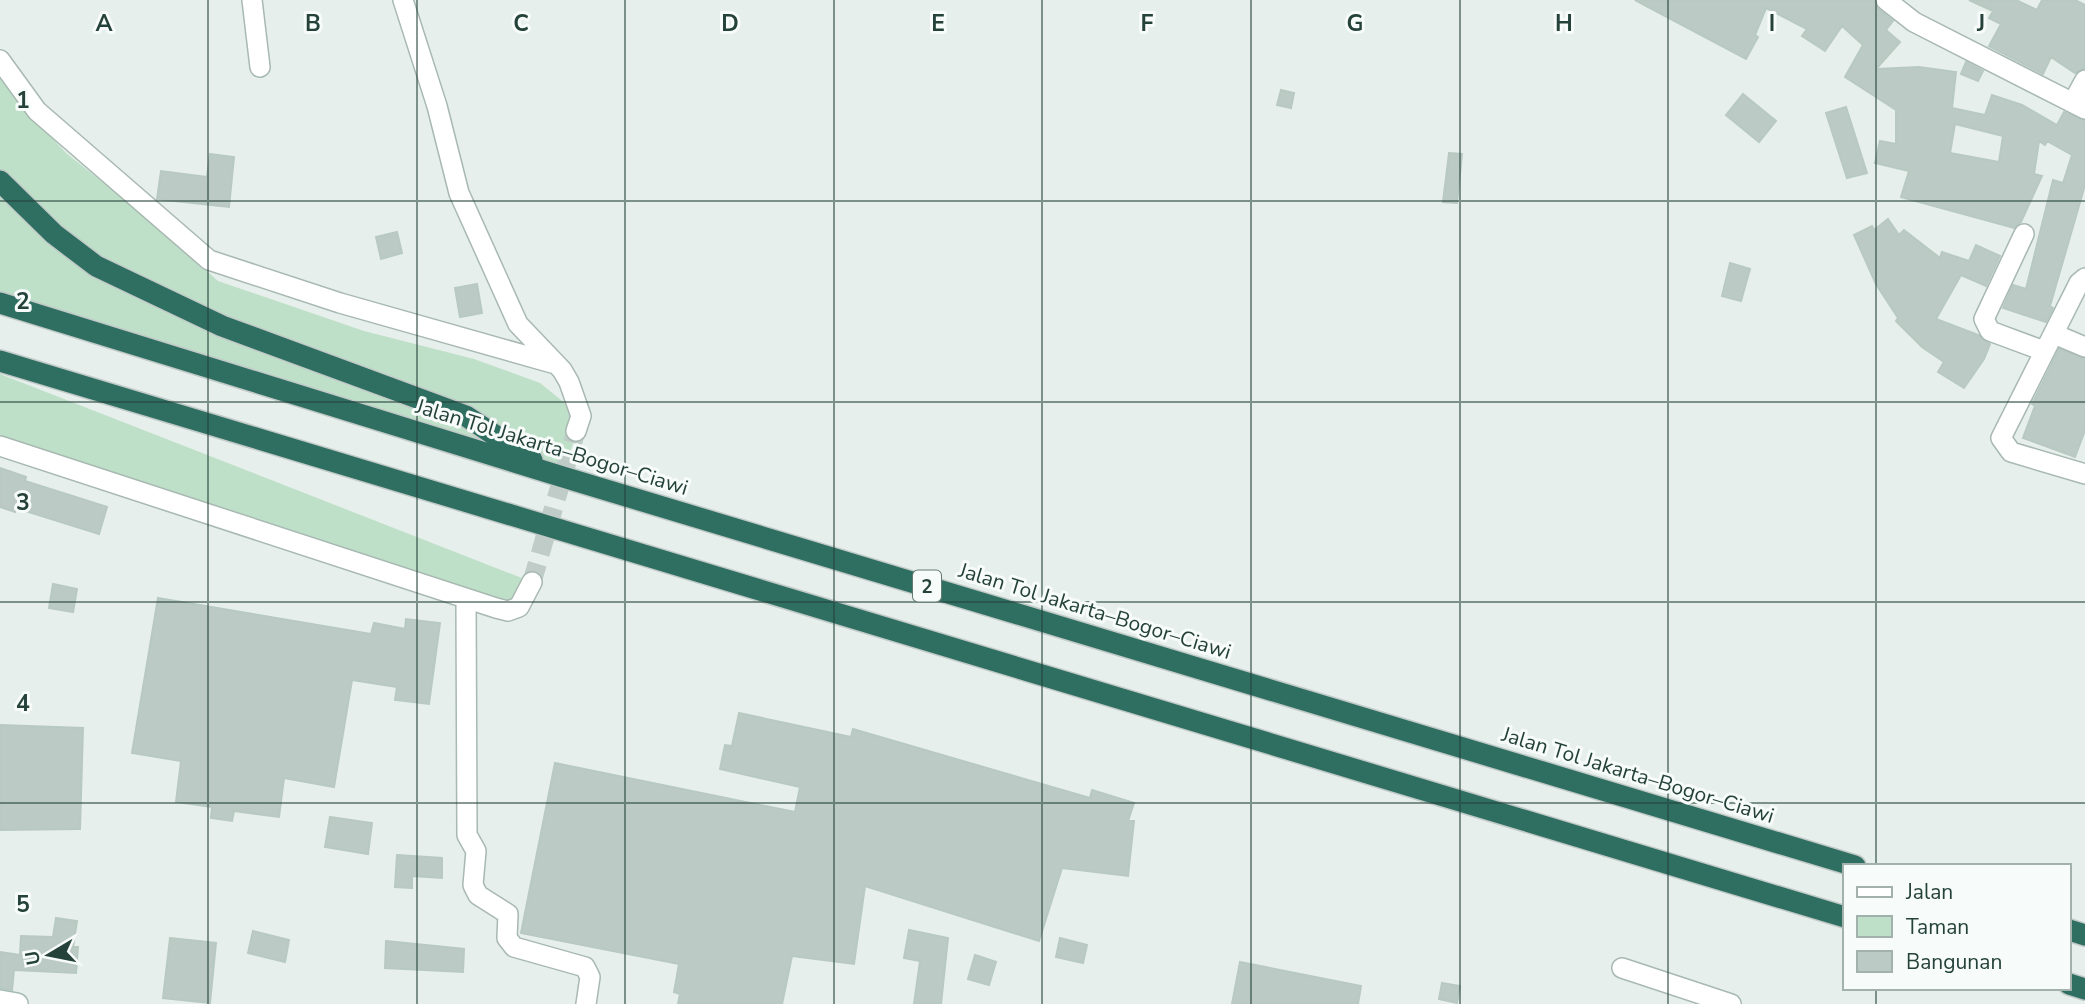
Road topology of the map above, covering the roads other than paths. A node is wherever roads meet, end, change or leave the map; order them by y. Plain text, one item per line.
1 (251, 0) edge
2 (403, 0) edge
3 (1886, 0) edge
4 (0, 60) edge
5 (260, 67) dead end
6 (2085, 80) edge
7 (2079, 105) edge
8 (0, 181) edge
9 (2024, 233) dead end
10 (2085, 278) edge
11 (0, 303) edge
12 (2049, 342) junction
13 (2085, 347) edge
14 (0, 361) edge
15 (552, 363) junction
16 (576, 431) tunnel mouth
17 (0, 446) edge
18 (552, 473) junction
19 (2085, 474) edge
20 (532, 582) tunnel mouth
21 (466, 599) junction
22 (1848, 864) edge
23 (1843, 916) edge
24 (1622, 968) dead end
25 (0, 1001) edge
26 (17, 1004) edge
27 (586, 1004) edge
28 (1731, 1004) edge

1 - 5 street
2 - 15 street
3 - 7 street
4 - 15 street
6 - 7 street
8 - 18 highway
9 - 12 street
10 - 12 street
11 - 18 highway, Jalan Tol Jakarta–Bogor–Ciawi / 2
12 - 13 street
12 - 19 street
14 - 23 highway
15 - 16 street
17 - 21 street
18 - 22 highway, Jalan Tol Jakarta–Bogor–Ciawi / 2
20 - 21 street
21 - 27 street
24 - 28 street
25 - 26 street

